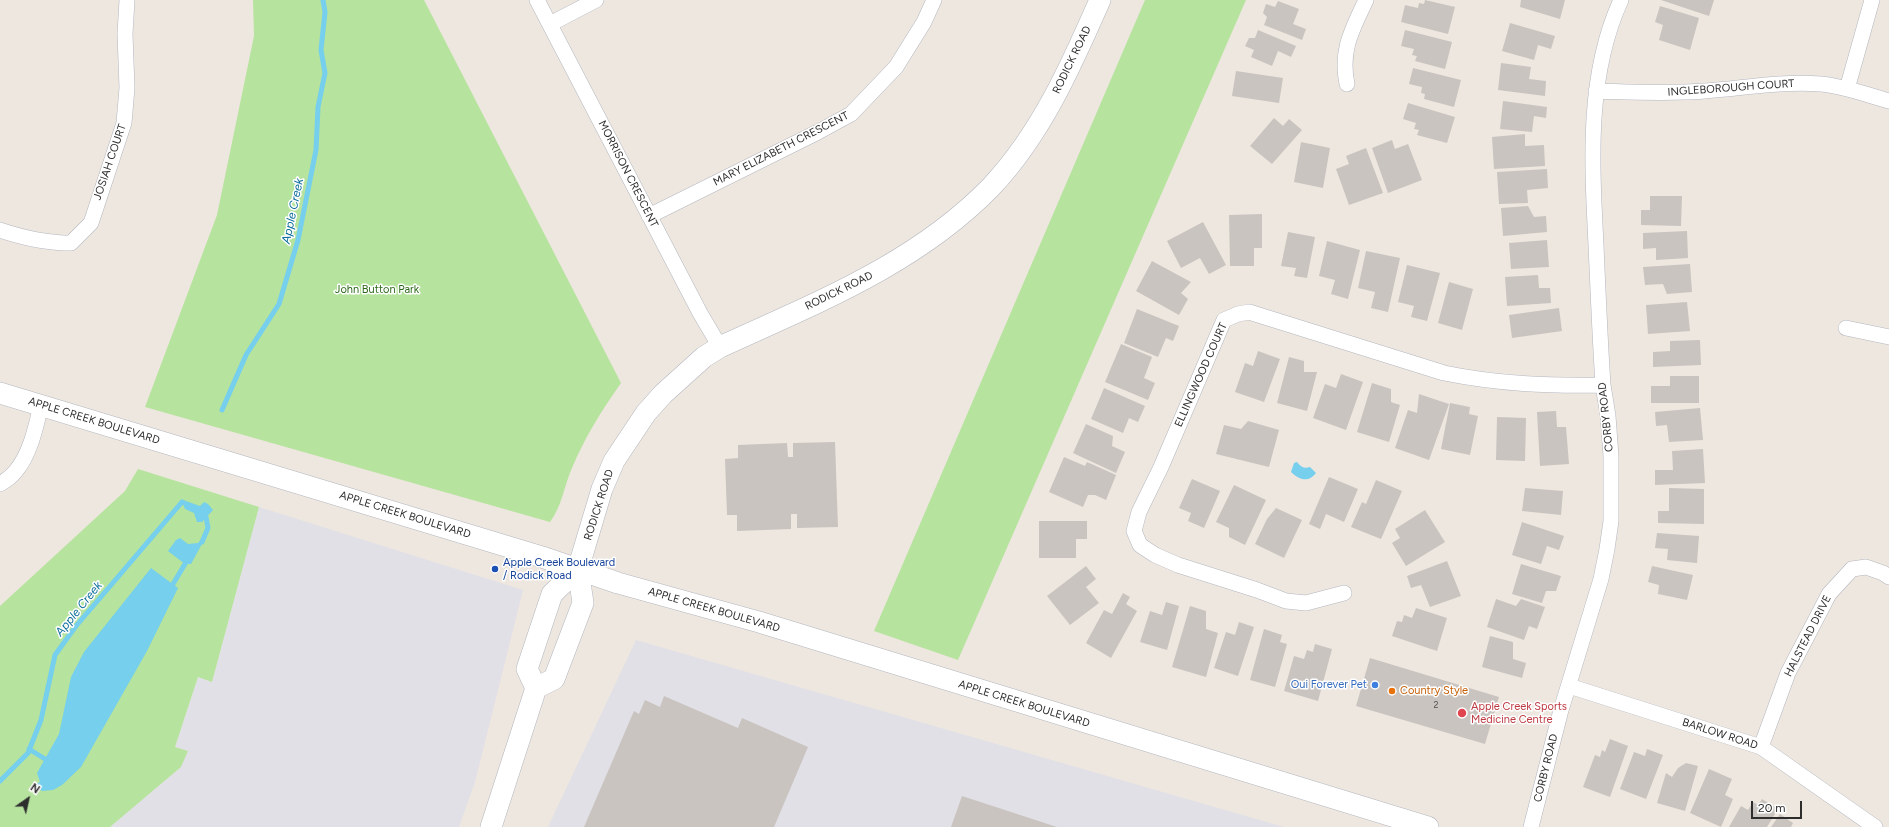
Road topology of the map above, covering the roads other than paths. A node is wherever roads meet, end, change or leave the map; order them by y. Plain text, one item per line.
1 (127, 0) edge
2 (537, 0) edge
3 (596, 0) edge
4 (934, 0) edge
5 (1100, 0) edge
6 (1366, 0) edge
7 (1621, 0) edge
8 (1872, 0) edge
9 (550, 24) junction
10 (1347, 84) dead end
11 (1847, 89) junction
12 (1596, 91) junction
13 (1889, 101) edge
14 (649, 216) junction
15 (0, 230) edge
16 (1846, 328) dead end
17 (1889, 337) edge
18 (720, 347) junction
19 (1603, 385) junction
20 (0, 393) edge
21 (41, 405) junction
22 (0, 484) edge
23 (578, 569) junction
24 (1889, 577) edge
25 (1344, 592) dead end
26 (1569, 686) junction
27 (536, 688) junction
28 (1761, 747) junction
29 (491, 827) edge
30 (1428, 827) edge
31 (1531, 827) edge
32 (1875, 827) edge

1 - 15 street, JOSIAH COURT
2 - 9 street, MORRISON CRESCENT
3 - 9 street
4 - 14 street, MARY ELIZABETH CRESCENT
5 - 18 main road, RODICK ROAD
6 - 10 street
7 - 12 street, CORBY ROAD
8 - 11 street
9 - 14 street, MORRISON CRESCENT
11 - 12 street, INGLEBOROUGH COURT
11 - 13 street, INGLEBOROUGH COURT
12 - 19 street, CORBY ROAD
14 - 18 street, MORRISON CRESCENT
16 - 17 street
18 - 23 main road, RODICK ROAD
19 - 25 street, ELLINGWOOD COURT
19 - 26 street, CORBY ROAD
20 - 21 main road, APPLE CREEK BOULEVARD
21 - 22 street
21 - 23 main road, APPLE CREEK BOULEVARD
23 - 27 main road, RODICK ROAD
23 - 27 main road, RODICK ROAD
23 - 30 main road, APPLE CREEK BOULEVARD
24 - 28 street, HALSTEAD DRIVE
26 - 28 street, BARLOW ROAD
26 - 31 street, CORBY ROAD
27 - 29 main road
28 - 32 street, BARLOW ROAD

